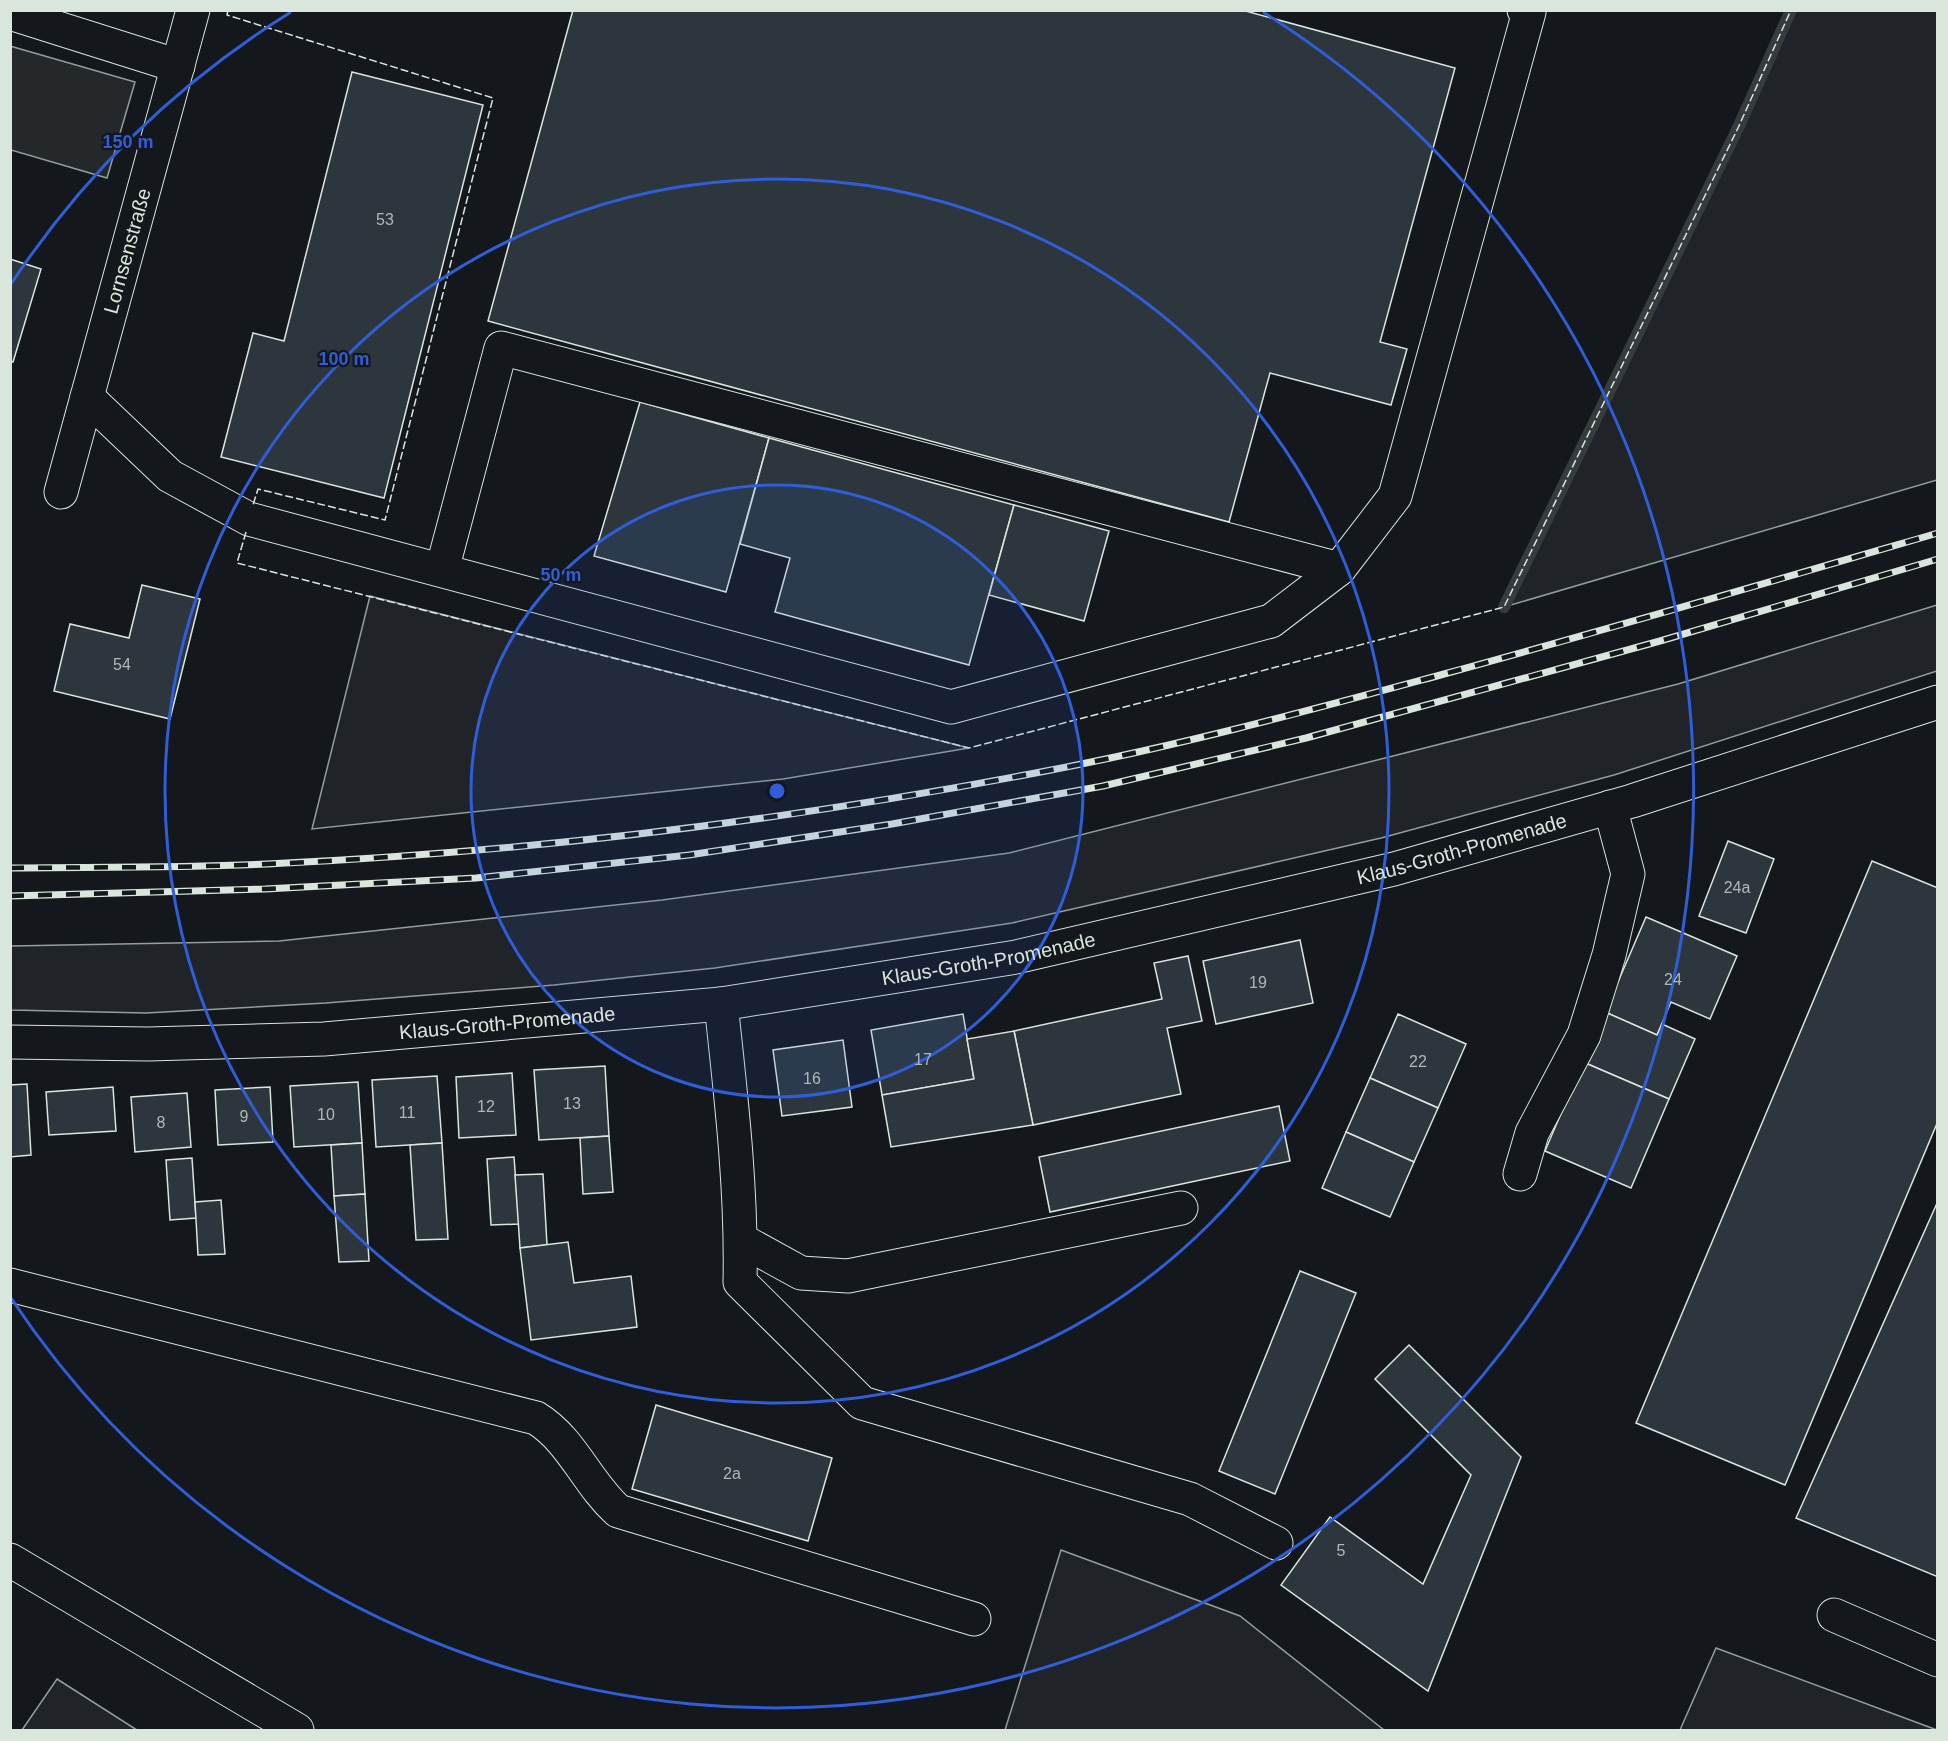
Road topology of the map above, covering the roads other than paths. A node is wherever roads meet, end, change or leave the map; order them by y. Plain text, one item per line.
1 (193, 10) edge
2 (1524, 10) edge
3 (10, 13) edge
4 (178, 66) junction
5 (87, 396) junction
6 (62, 492) dead end
7 (1340, 569) junction
8 (442, 570) junction
9 (1938, 702) edge
10 (1611, 807) junction
11 (721, 1004) junction
12 (10, 1042) edge
13 (1520, 1174) dead end
14 (1181, 1208) dead end
15 (741, 1240) junction
16 (10, 1285) edge
17 (1276, 1543) dead end
18 (10, 1560) edge
19 (1834, 1615) dead end
20 (974, 1619) dead end
21 (1938, 1660) edge
22 (297, 1731) edge

1 - 4 street, Lornsenstraße
2 - 7 street
3 - 4 street
4 - 5 street, Lornsenstraße
5 - 6 street, Lornsenstraße
5 - 8 street
7 - 8 street
7 - 8 street
9 - 10 street, Klaus-Groth-Promenade
10 - 11 street, Klaus-Groth-Promenade
10 - 13 street
11 - 12 street, Klaus-Groth-Promenade
11 - 15 street
14 - 15 street
15 - 17 street
16 - 20 street
18 - 22 street
19 - 21 street

